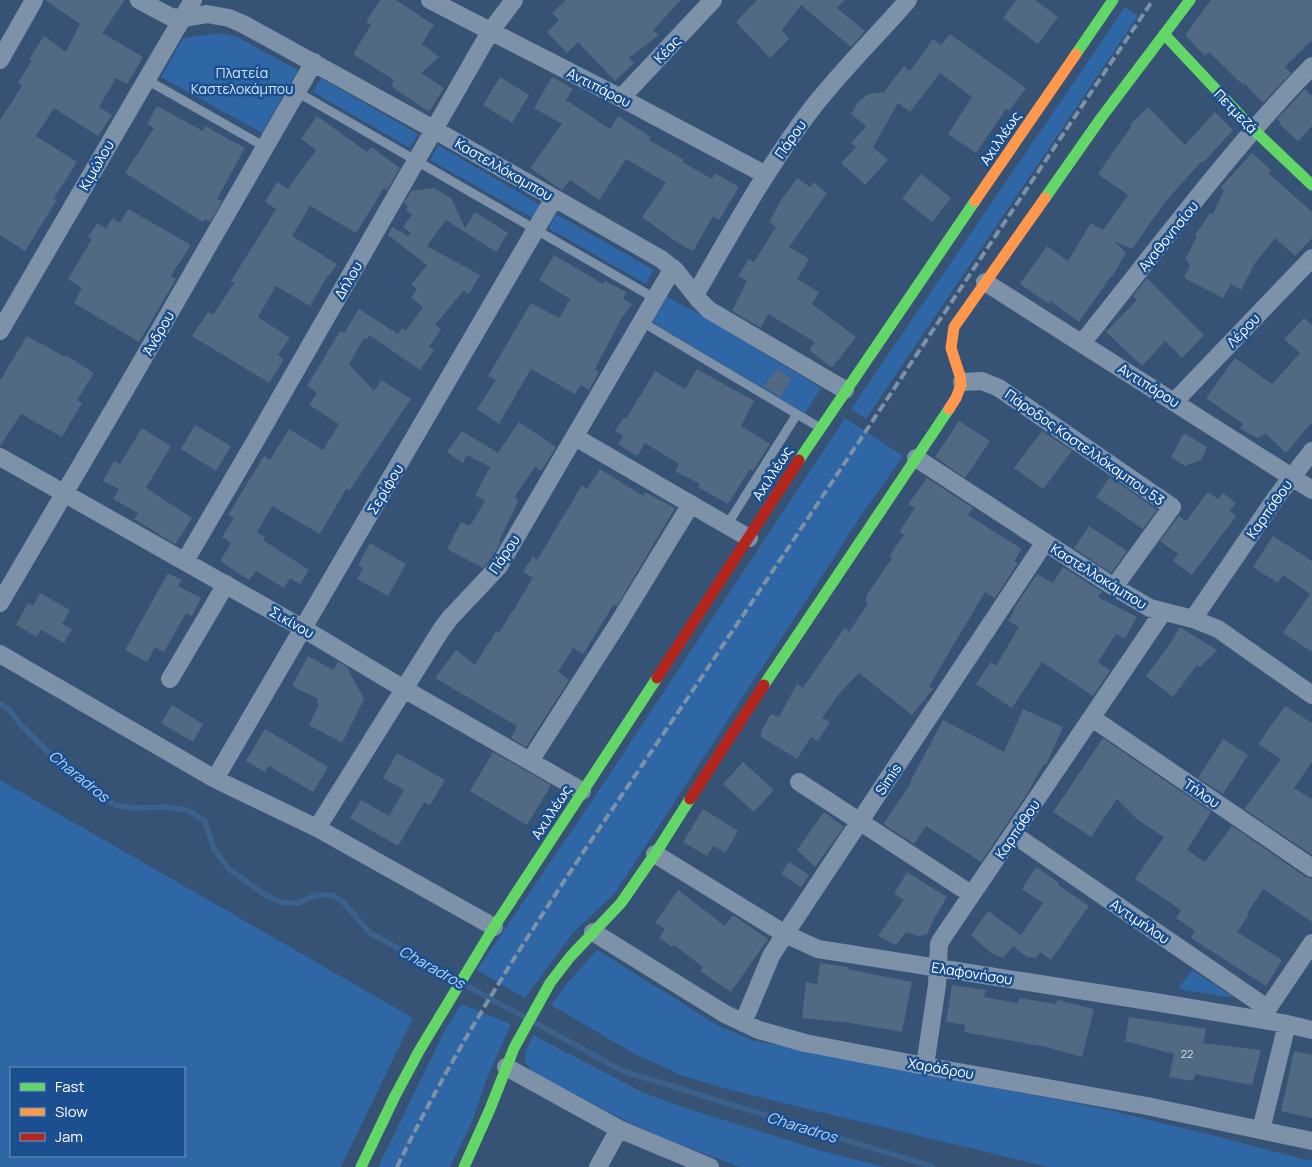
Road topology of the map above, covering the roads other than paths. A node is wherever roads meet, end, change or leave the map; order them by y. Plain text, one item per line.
1 (34, 0) edge
2 (139, 0) edge
3 (193, 0) edge
4 (430, 0) edge
5 (514, 0) edge
6 (712, 0) edge
7 (908, 0) edge
8 (1190, 0) edge
9 (1107, 2) edge
10 (205, 7) edge
11 (183, 18) junction
12 (490, 32) junction
13 (1164, 34) junction
14 (0, 60) edge
15 (314, 62) junction
16 (1312, 66) edge
17 (147, 80) junction
18 (297, 92) junction
19 (621, 98) junction
20 (435, 130) junction
21 (1254, 130) junction
22 (265, 147) junction
23 (417, 161) junction
24 (766, 176) junction
25 (1312, 185) edge
26 (554, 198) junction
27 (536, 230) junction
28 (1312, 258) edge
29 (673, 268) junction
30 (985, 282) junction
31 (695, 295) junction
32 (656, 298) junction
33 (642, 322) junction
34 (0, 331) edge
35 (1082, 343) junction
36 (962, 382) junction
37 (845, 390) junction
38 (1175, 401) junction
39 (797, 414) junction
40 (820, 427) junction
41 (575, 438) junction
42 (1312, 451) edge
43 (0, 457) edge
44 (916, 458) junction
45 (1292, 477) junction
46 (1312, 490) edge
47 (65, 493) junction
48 (691, 504) junction
49 (727, 525) junction
50 (749, 538) junction
51 (1045, 542) junction
52 (185, 561) junction
53 (226, 584) junction
54 (1114, 587) junction
55 (0, 603) edge
56 (1163, 612) junction
57 (1193, 618) junction
58 (304, 629) junction
59 (0, 654) edge
60 (170, 679) dead end
61 (1309, 687) edge
62 (404, 689) junction
63 (1092, 718) junction
64 (530, 761) junction
65 (215, 779) junction
66 (799, 782) dead end
67 (582, 791) junction
68 (860, 822) junction
69 (317, 828) junction
70 (1013, 834) junction
71 (655, 854) junction
72 (1312, 868) edge
73 (972, 894) junction
74 (494, 927) junction
75 (593, 932) junction
76 (785, 934) junction
77 (1312, 943) edge
78 (938, 967) junction
79 (1264, 1013) junction
80 (744, 1023) junction
81 (1288, 1024) junction
82 (1312, 1030) edge
83 (925, 1066) junction
84 (506, 1067) junction
85 (619, 1129) junction
86 (1261, 1130) junction
87 (1312, 1141) edge
88 (361, 1167) edge
89 (464, 1167) edge
90 (598, 1167) edge
91 (710, 1167) edge

1 - 14 street
2 - 11 street, Καστελλόκαμπου
3 - 11 street, Κιμώλου
4 - 12 street, Αντιπάρου
5 - 12 street, Δήλου
6 - 19 street, Κέας
7 - 24 street, Πάρου
8 - 13 street
9 - 37 street, Αχιλλέως
10 - 11 street, Καστελλόκαμπου
10 - 15 street, Καστελλόκαμπου
11 - 17 street, Κιμώλου
12 - 19 street, Αντιπάρου
12 - 20 street, Δήλου
13 - 21 street, Πετμεζά
13 - 30 street
15 - 18 street, Άνδρου
15 - 20 street, Καστελλόκαμπου
16 - 21 street, Αγαθονησίου
17 - 22 lane
17 - 34 street, Κιμώλου
18 - 22 street, Άνδρου
18 - 23 lane
19 - 24 street, Αντιπάρου
20 - 23 street, Δήλου
20 - 26 street, Καστελλόκαμπου
21 - 25 street, Πετμεζά
21 - 35 street, Αγαθονησίου
22 - 47 street, Άνδρου
23 - 27 lane
23 - 52 street, Δήλου
24 - 31 street, Πάρου
26 - 27 street, Σερίφου
26 - 29 street, Καστελλόκαμπου
27 - 32 lane
27 - 58 street, Σερίφου
28 - 38 street, Λέρου
29 - 31 street, Καστελλόκαμπου
29 - 32 street, Πάρου
30 - 35 street, Αντιπάρου
30 - 36 street
31 - 37 street, Καστελλόκαμπου
32 - 33 street, Πάρου
33 - 39 lane
33 - 41 street, Πάρου
35 - 38 street, Αντιπάρου
36 - 44 street
36 - 54 street, Πάροδος Καστελλόκαμπου 53
37 - 40 street, Αχιλλέως
38 - 45 street, Αντιπάρου
39 - 40 lane
39 - 49 lane
40 - 50 street, Αχιλλέως
41 - 48 street
41 - 62 street, Πάρου
42 - 45 street, Καρπάθου
43 - 47 street, Σικίνου
44 - 51 street, Καστελλοκάμπου
44 - 71 street
45 - 46 street, Αντιπάρου
45 - 57 street, Καρπάθου
47 - 52 street, Σικίνου
47 - 55 street, Άνδρου
48 - 49 street
48 - 64 street
49 - 50 street
50 - 67 street, Αχιλλέως
51 - 54 street, Καστελλοκάμπου
51 - 68 street, Simis
52 - 53 street, Σικίνου
53 - 58 street, Σικίνου
53 - 60 street
54 - 56 street, Καστελλοκάμπου
56 - 57 street, Καστελλοκάμπου
56 - 63 street, Καρπάθου
57 - 61 street, Καστελλοκάμπου
58 - 62 street, Σικίνου
58 - 65 street, Σερίφου
59 - 65 street
62 - 64 street, Σικίνου
62 - 69 street, Πάρου
63 - 70 street, Καρπάθου
63 - 72 street, Τήλου
64 - 67 street, Σικίνου
65 - 69 street
66 - 68 street
67 - 74 street, Αχιλλέως
68 - 73 street
68 - 76 street, Simis
69 - 74 street
70 - 73 street, Καρπάθου
70 - 79 street, Αντιμήλου
71 - 75 street
71 - 76 street, Ελαφονήσου
73 - 78 street, Καρπάθου
74 - 88 street, Αχιλλέως
75 - 80 street, Χαράδρου
75 - 84 street
76 - 78 street, Ελαφονήσου
76 - 80 street, Simis
77 - 79 street
78 - 79 street, Ελαφονήσου
78 - 83 street, Καρπάθου
79 - 81 street, Ελαφονήσου
80 - 83 street, Χαράδρου
81 - 82 street, Ελαφονήσου
81 - 86 street
83 - 86 street, Χαράδρου
84 - 85 street
84 - 89 street
85 - 90 street
85 - 91 street
86 - 87 street, Χαράδρου

